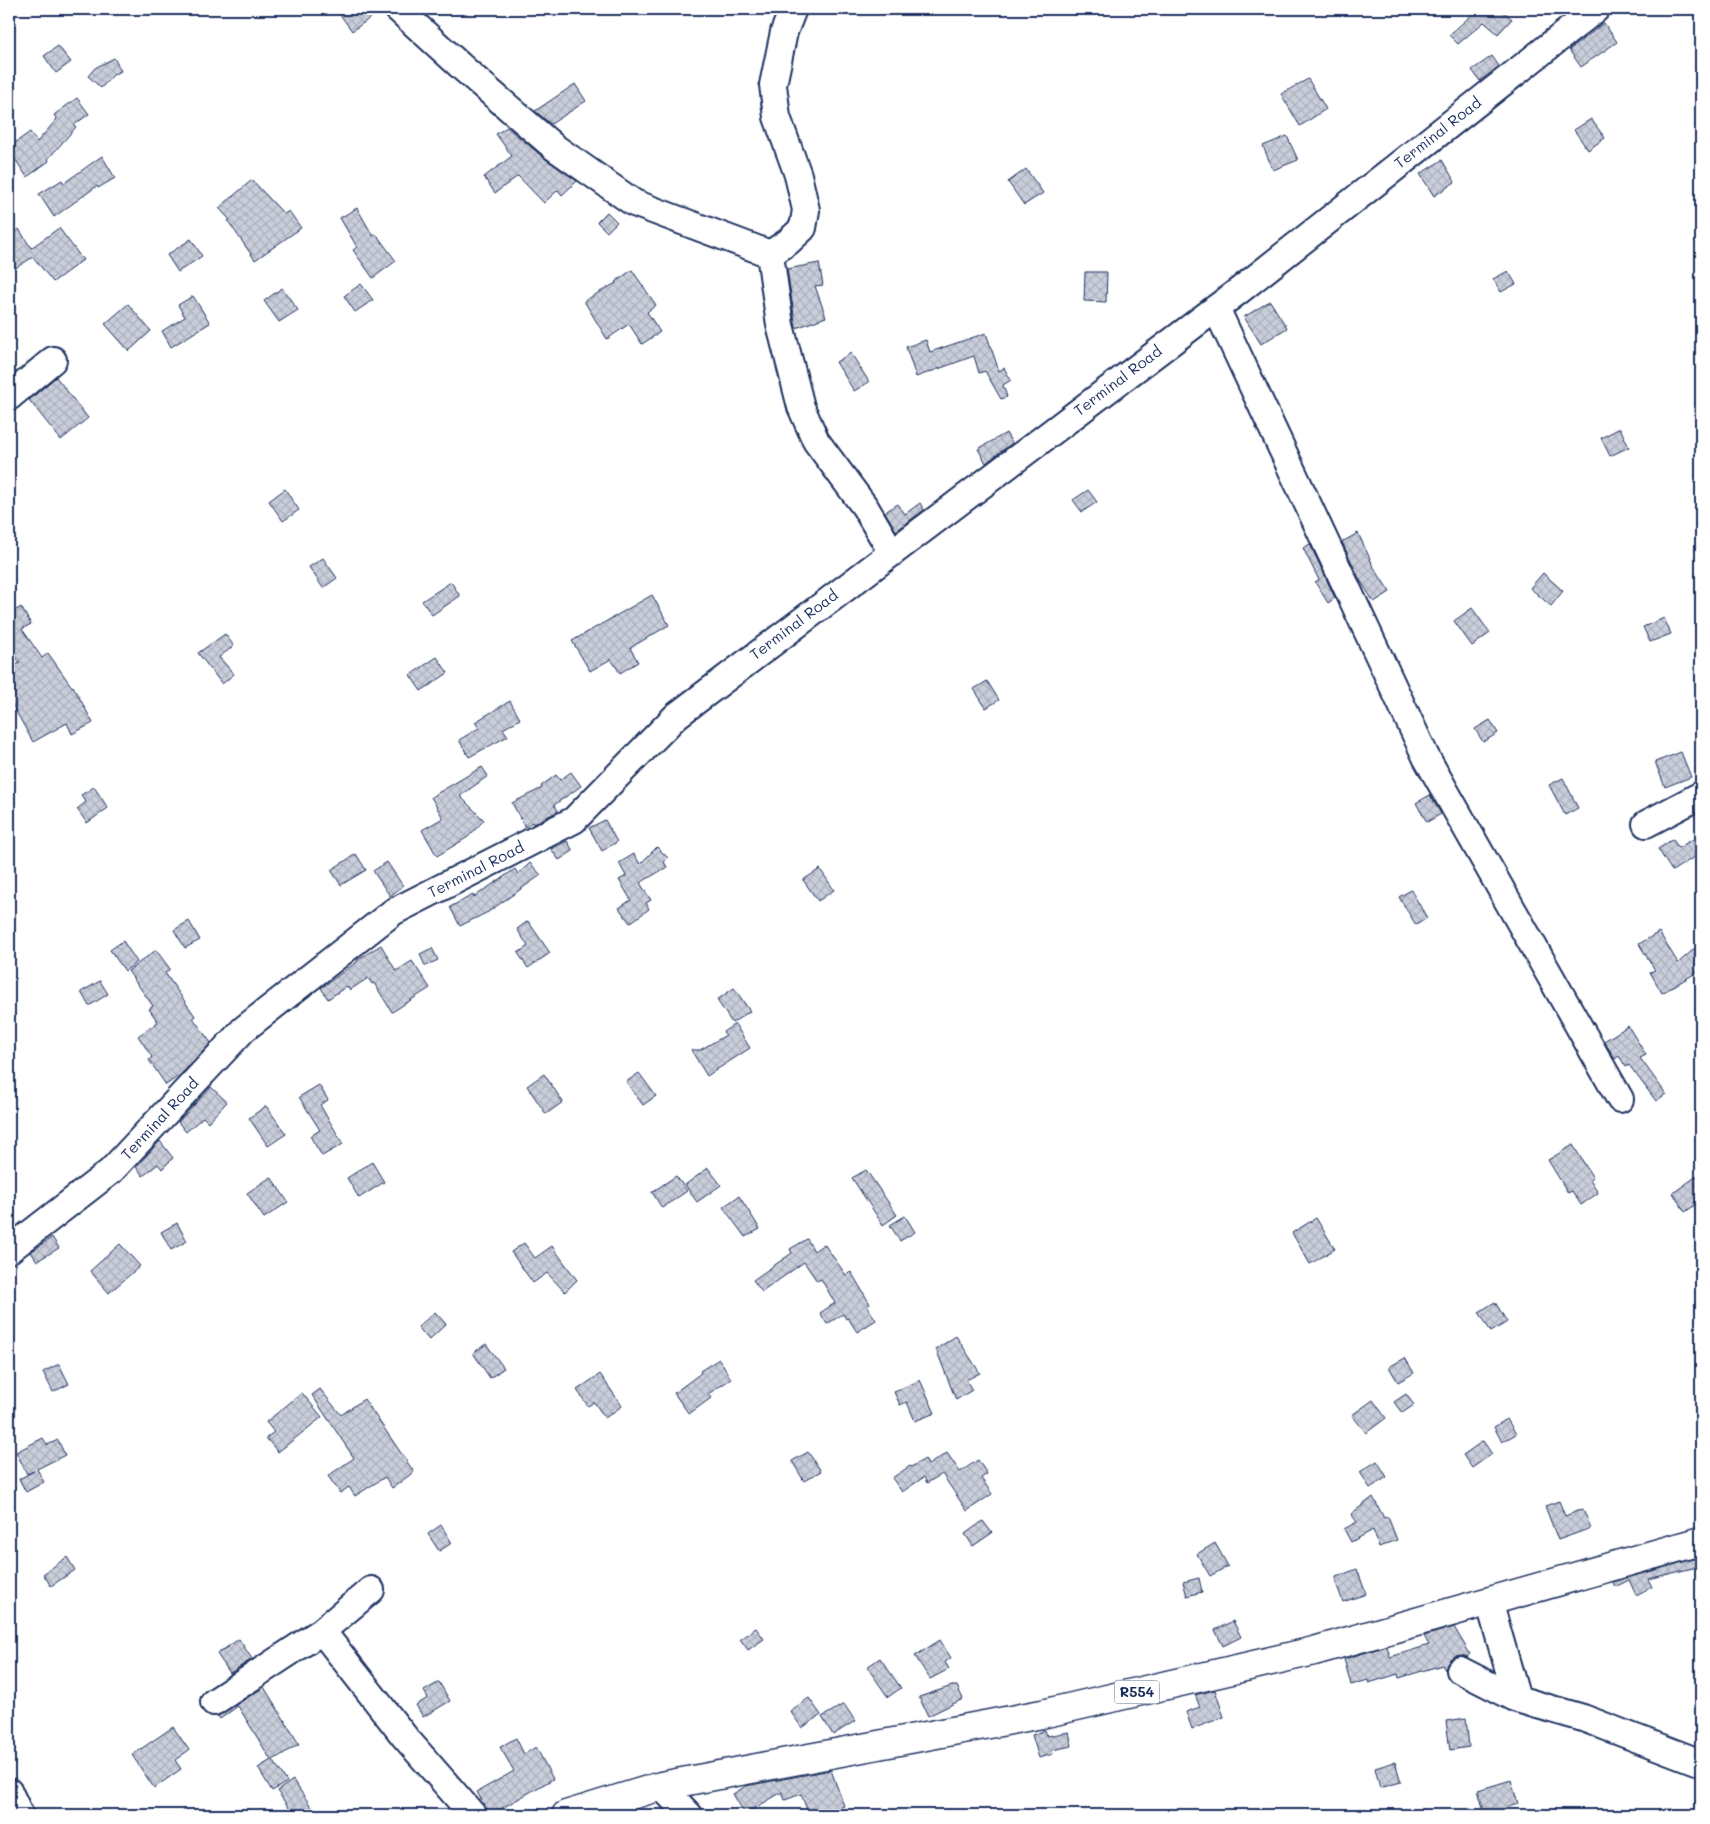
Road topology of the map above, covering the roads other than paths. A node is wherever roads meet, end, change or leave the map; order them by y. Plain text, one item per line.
1 (398, 9) edge
2 (794, 9) edge
3 (1596, 9) edge
4 (770, 254) junction
5 (1216, 308) junction
6 (52, 360) dead end
7 (9, 397) edge
8 (891, 551) junction
9 (1701, 795) edge
10 (1646, 824) dead end
11 (1620, 1099) dead end
12 (9, 1250) edge
13 (1701, 1541) edge
14 (372, 1590) dead end
15 (1489, 1601) junction
16 (322, 1631) junction
17 (1460, 1670) dead end
18 (1517, 1700) junction
19 (214, 1702) dead end
20 (1701, 1763) edge
21 (661, 1786) junction
22 (9, 1792) edge
23 (20, 1815) edge
24 (473, 1815) edge
25 (566, 1815) edge
26 (690, 1815) edge

1 - 4 street
2 - 4 street
3 - 5 street, Terminal Road
4 - 8 street
5 - 8 street, Terminal Road
5 - 11 street
6 - 7 street
8 - 12 street, Terminal Road
9 - 10 street
13 - 15 main road, R554
14 - 16 street
15 - 18 street
15 - 21 main road, R554
16 - 19 street
16 - 24 street
17 - 18 street
18 - 20 street
21 - 25 main road, R554
21 - 26 street
22 - 23 street

